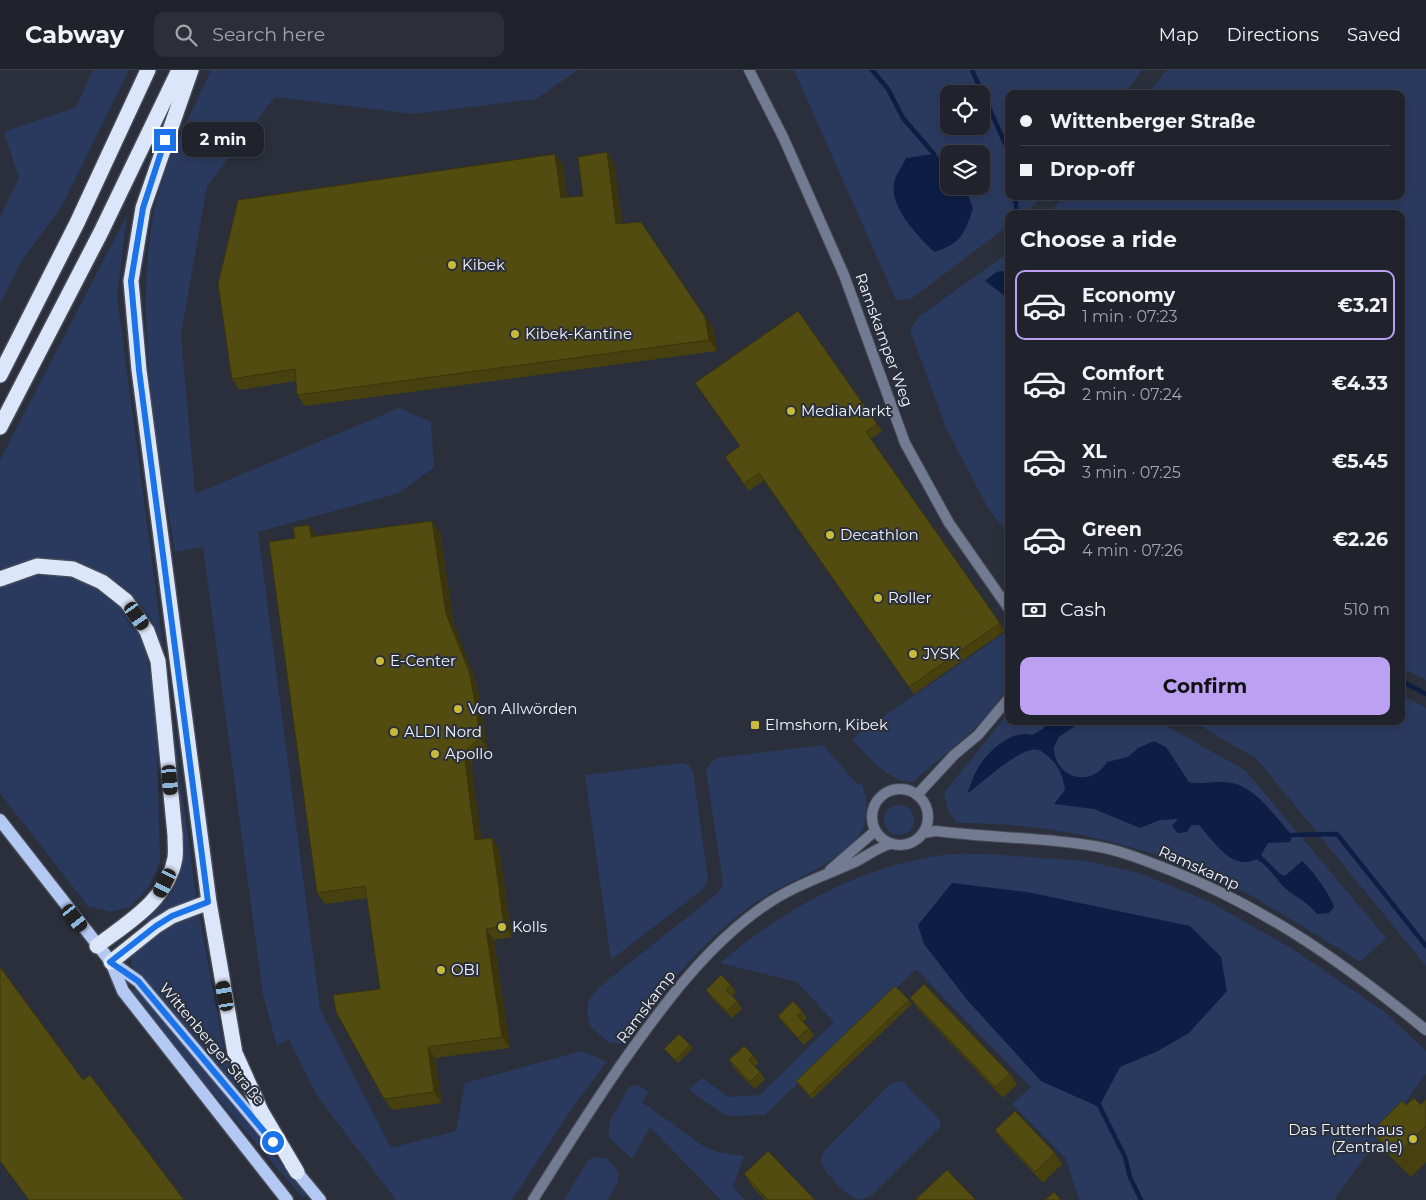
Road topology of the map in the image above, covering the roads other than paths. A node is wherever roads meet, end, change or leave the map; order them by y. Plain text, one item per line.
1 (148, 70) edge
2 (179, 70) edge
3 (191, 70) edge
4 (749, 70) edge
5 (0, 375) edge
6 (0, 427) edge
7 (0, 579) edge
8 (1005, 603) edge
9 (1005, 703) edge
10 (917, 795) junction
11 (0, 820) edge
12 (875, 830) junction
13 (923, 833) junction
14 (890, 844) junction
15 (825, 874) junction
16 (208, 902) junction
17 (97, 946) junction
18 (110, 962) junction
19 (1426, 1030) edge
20 (297, 1172) junction
21 (288, 1200) edge
22 (320, 1200) edge
23 (534, 1200) edge

1 - 5 highway
2 - 6 highway
3 - 16 highway
4 - 8 street, Ramskamper Weg
7 - 17 highway
9 - 10 street
10 - 12 street
10 - 13 street
11 - 17 main road, Wittenberger Straße
12 - 14 street
12 - 15 street, Ramskamp
13 - 14 street, Ramskamp
13 - 19 street, Ramskamp
14 - 15 street, Ramskamp
15 - 23 street, Ramskamp
16 - 18 highway
16 - 20 highway
17 - 18 main road, Wittenberger Straße
18 - 20 main road, Wittenberger Straße
18 - 21 main road, Wittenberger Straße
20 - 22 main road, Wittenberger Straße

